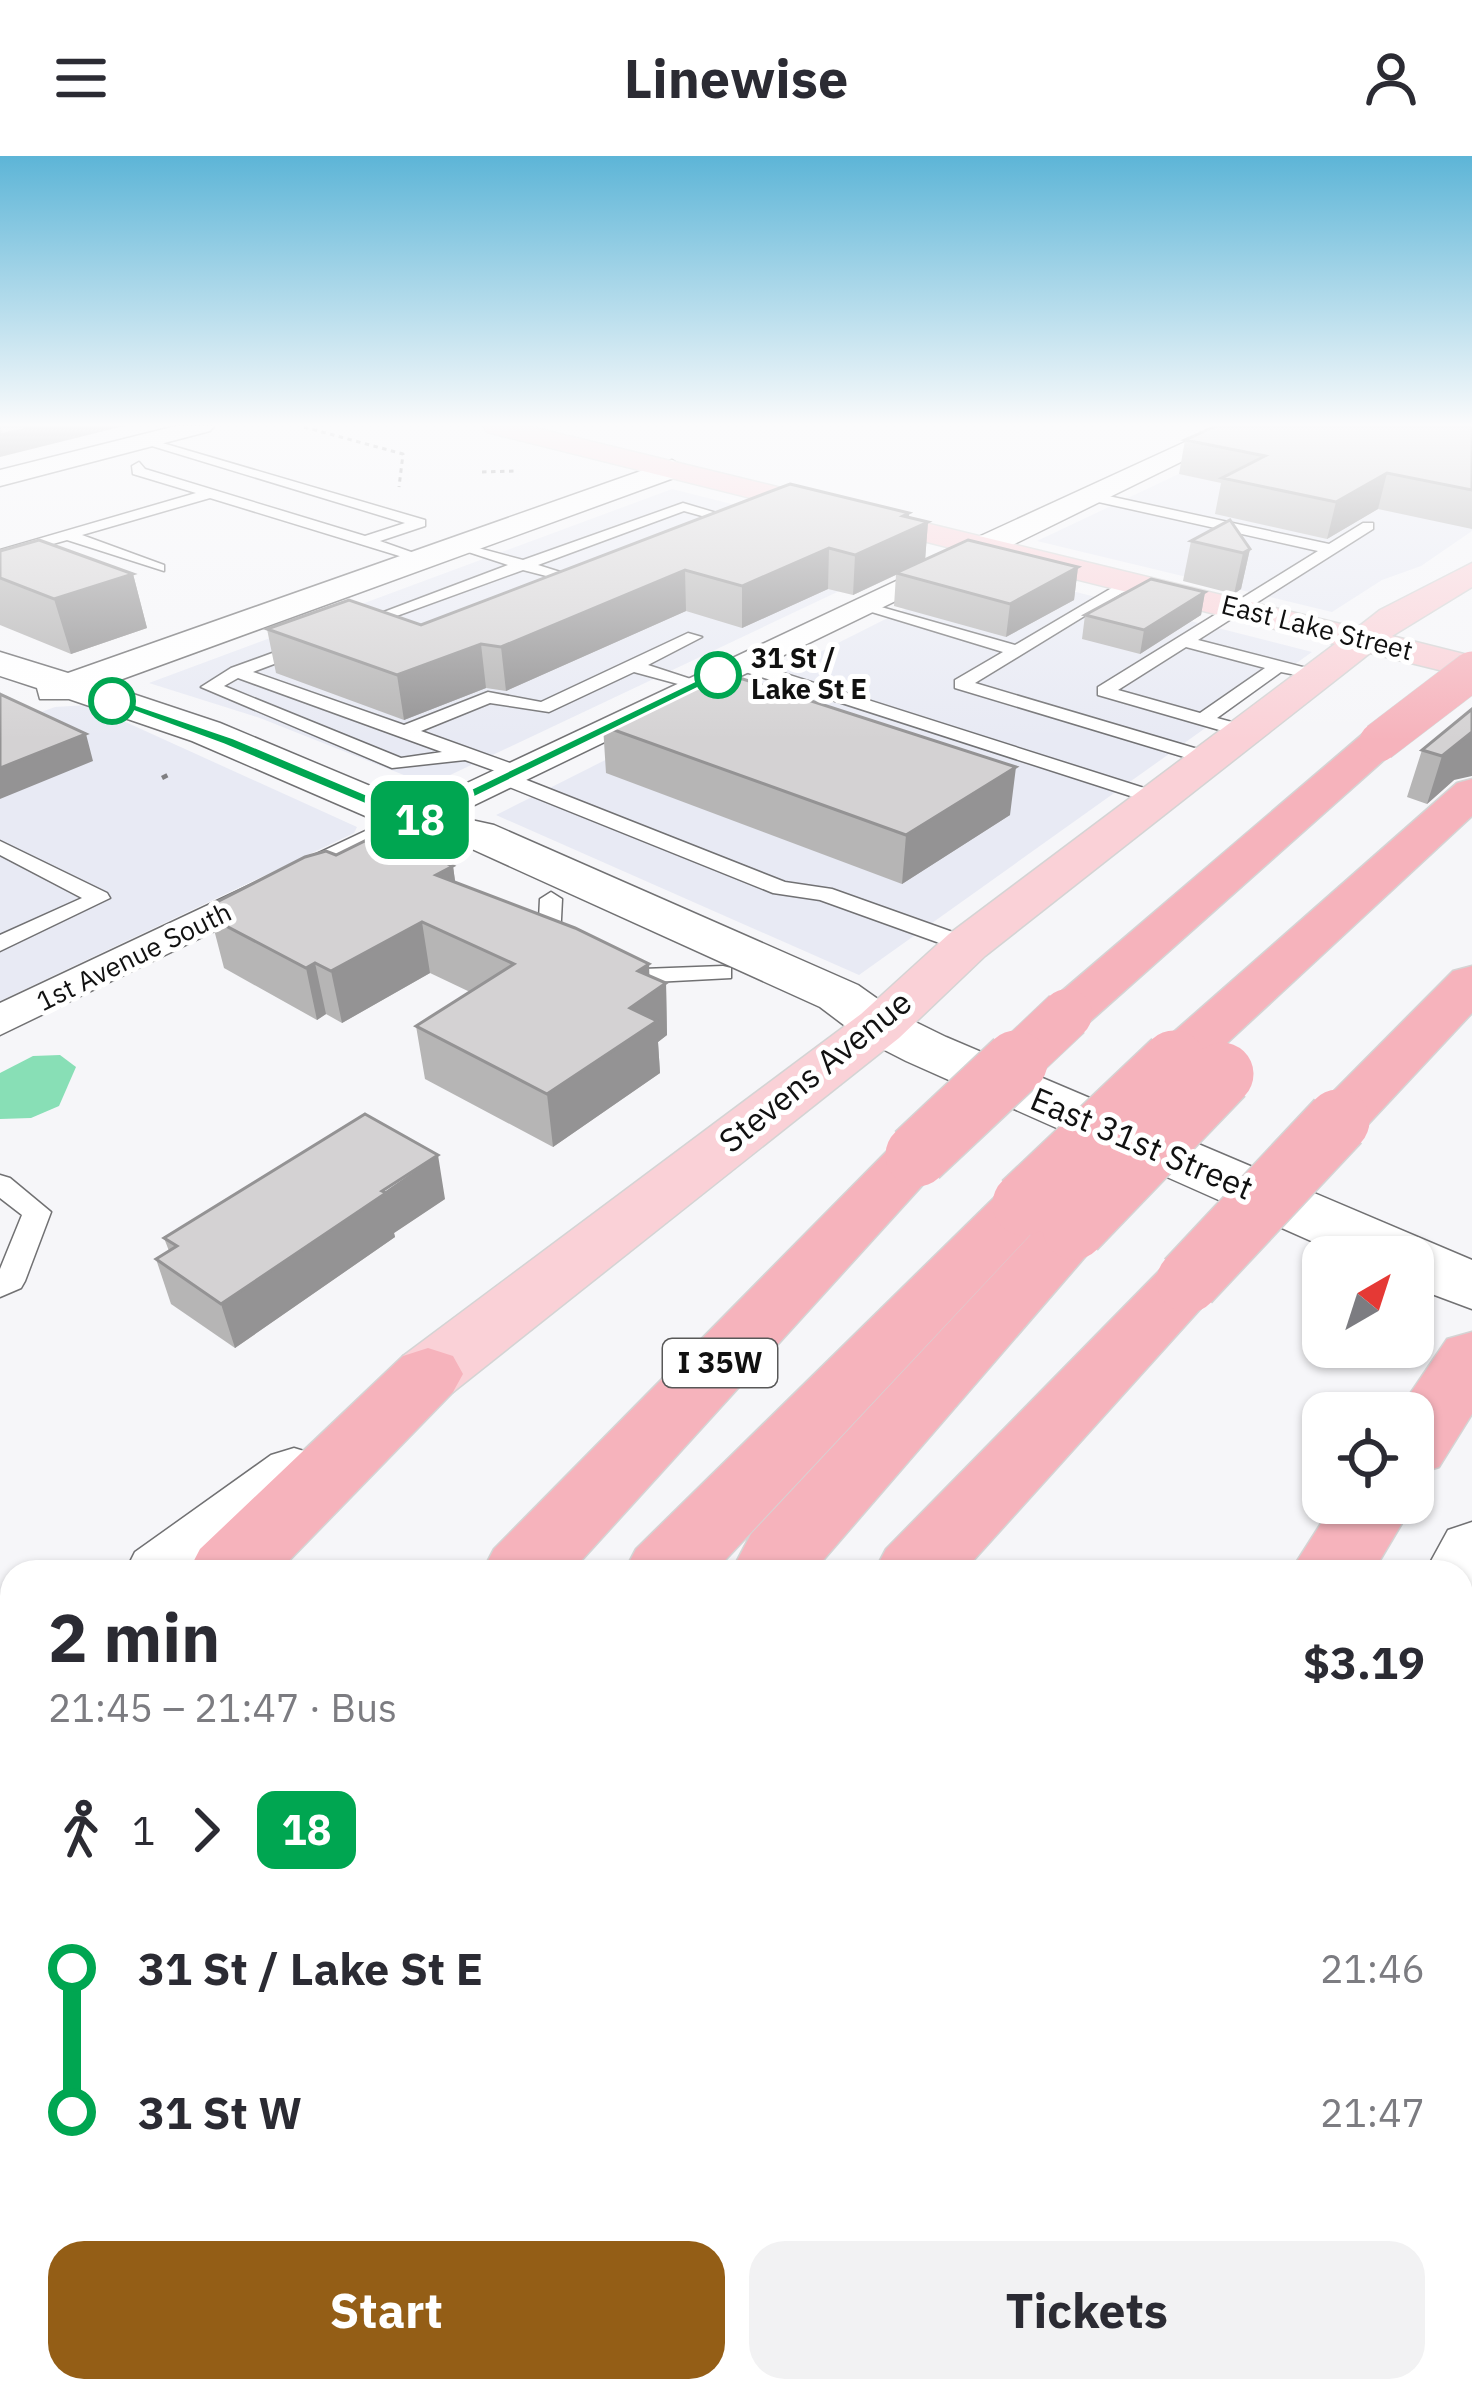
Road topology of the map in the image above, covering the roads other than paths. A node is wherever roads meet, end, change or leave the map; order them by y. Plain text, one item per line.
1 (85, 531) edge
2 (332, 531) edge
3 (396, 531) edge
4 (500, 531) edge
5 (617, 531) edge
6 (920, 531) edge
7 (1018, 531) edge
8 (1248, 531) edge
9 (1360, 531) edge
10 (68, 536) junction
11 (364, 541) junction
12 (461, 545) junction
13 (985, 547) junction
14 (1331, 549) junction
15 (0, 555) edge
16 (424, 559) junction
17 (523, 565) junction
18 (159, 568) dead end
19 (1472, 573) edge
20 (607, 575) edge
21 (1132, 582) junction
22 (584, 584) junction
23 (563, 592) edge
24 (860, 606) junction
25 (1238, 608) junction
26 (324, 617) junction
27 (374, 635) edge
28 (694, 637) dead end
29 (1367, 640) junction
30 (1184, 641) junction
31 (1018, 652) junction
32 (0, 663) edge
33 (742, 665) junction
34 (633, 666) junction
35 (1472, 669) edge
36 (1299, 671) junction
37 (238, 672) junction
38 (694, 686) junction
39 (64, 688) junction
40 (13, 706) edge
41 (401, 733) junction
42 (1220, 737) junction
43 (466, 754) junction
44 (511, 775) junction
45 (1472, 792) edge
46 (1156, 798) junction
47 (416, 821) junction
48 (1472, 830) edge
49 (0, 847) edge
50 (551, 898) junction
51 (0, 944) edge
52 (967, 945) junction
53 (723, 973) junction
54 (1472, 982) edge
55 (0, 1021) edge
56 (880, 1026) junction
57 (1200, 1066) junction
58 (0, 1184) edge
59 (1049, 1216) junction
60 (1357, 1236) edge
61 (1434, 1270) edge
62 (1472, 1286) edge
63 (0, 1287) edge
64 (1472, 1357) edge
65 (428, 1374) junction
66 (1434, 1415) edge
67 (1362, 1524) edge
68 (175, 1560) edge
69 (239, 1560) edge
70 (533, 1560) edge
71 (677, 1560) edge
72 (777, 1560) edge
73 (925, 1560) edge
74 (1338, 1560) edge

1 - 10 lane
2 - 11 lane
3 - 11 lane
4 - 12 street
5 - 17 lane
6 - 13 main road, East Lake Street
7 - 13 street, 1st Avenue South
8 - 14 lane
9 - 14 lane
10 - 15 lane
10 - 18 lane
11 - 16 lane
12 - 16 street
12 - 17 lane
13 - 21 main road, East Lake Street
13 - 24 street, 1st Avenue South
14 - 25 lane
16 - 26 street
17 - 22 lane
17 - 26 lane
19 - 29 main road, Stevens Avenue
20 - 22 lane
21 - 25 main road, East Lake Street
21 - 31 lane
22 - 23 lane
24 - 31 lane
24 - 33 street, 1st Avenue South
25 - 29 main road, East Lake Street
25 - 30 lane
26 - 27 lane
26 - 37 lane
26 - 39 street
28 - 34 lane
29 - 35 main road, East Lake Street
29 - 36 main road, Stevens Avenue
30 - 36 lane
30 - 42 lane
31 - 42 lane
32 - 39 street, East 31st Street
33 - 38 street, 1st Avenue South
33 - 46 lane
34 - 38 lane
34 - 41 lane
35 - 70 highway, I 35W, bridge
36 - 42 main road, Stevens Avenue
37 - 41 lane
37 - 43 lane
38 - 44 street, 1st Avenue South
39 - 40 street
39 - 47 street, East 31st Street
41 - 43 lane
42 - 46 main road, Stevens Avenue
43 - 44 lane
44 - 47 street, 1st Avenue South
44 - 52 lane
45 - 57 highway
46 - 52 main road, Stevens Avenue
47 - 50 street, East 31st Street
47 - 55 street, 1st Avenue South
47 - 56 street, East 31st Street
48 - 57 highway
49 - 51 lane
50 - 53 street, East 31st Street
50 - 53 lane
52 - 56 main road, Stevens Avenue
53 - 56 street, East 31st Street
54 - 73 highway, bridge
56 - 60 street, East 31st Street
56 - 65 main road, Stevens Avenue
57 - 59 highway, bridge
58 - 63 lane
59 - 71 highway
59 - 72 highway
61 - 62 street
64 - 66 highway
65 - 68 street, Stevens Avenue
65 - 69 highway
67 - 74 highway

